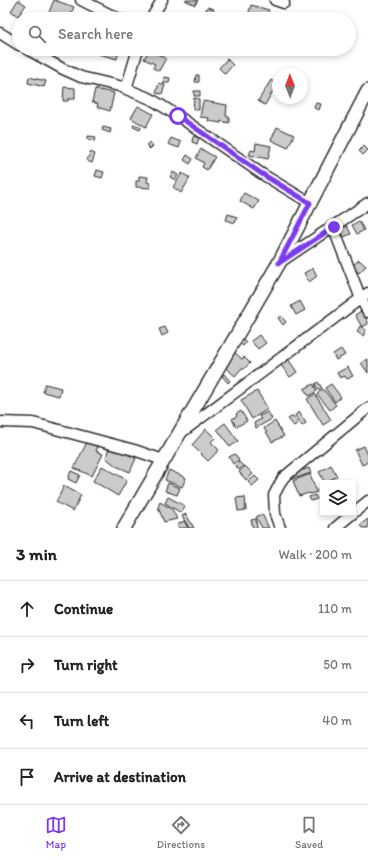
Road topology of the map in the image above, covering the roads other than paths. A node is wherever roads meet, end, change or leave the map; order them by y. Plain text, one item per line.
1 (81, 0) edge
2 (162, 0) edge
3 (105, 12) edge
4 (155, 12) edge
5 (0, 33) edge
6 (12, 40) edge
7 (40, 56) edge
8 (136, 56) edge
9 (126, 89) junction
10 (368, 91) edge
11 (310, 203) junction
12 (368, 203) edge
13 (334, 227) junction
14 (279, 263) junction
15 (365, 296) edge
16 (368, 312) edge
17 (368, 408) edge
18 (0, 422) edge
19 (180, 433) junction
20 (163, 460) junction
21 (368, 501) edge
22 (124, 528) edge
23 (280, 528) edge
24 (335, 528) edge

1 - 3 street
2 - 4 street
5 - 6 street
7 - 9 street
8 - 9 street
9 - 11 street
10 - 11 street
11 - 14 street
12 - 13 street
13 - 14 street
13 - 15 street
14 - 19 street
15 - 16 street
15 - 19 street
17 - 23 street
18 - 20 street
19 - 20 street
20 - 22 street
21 - 24 street

